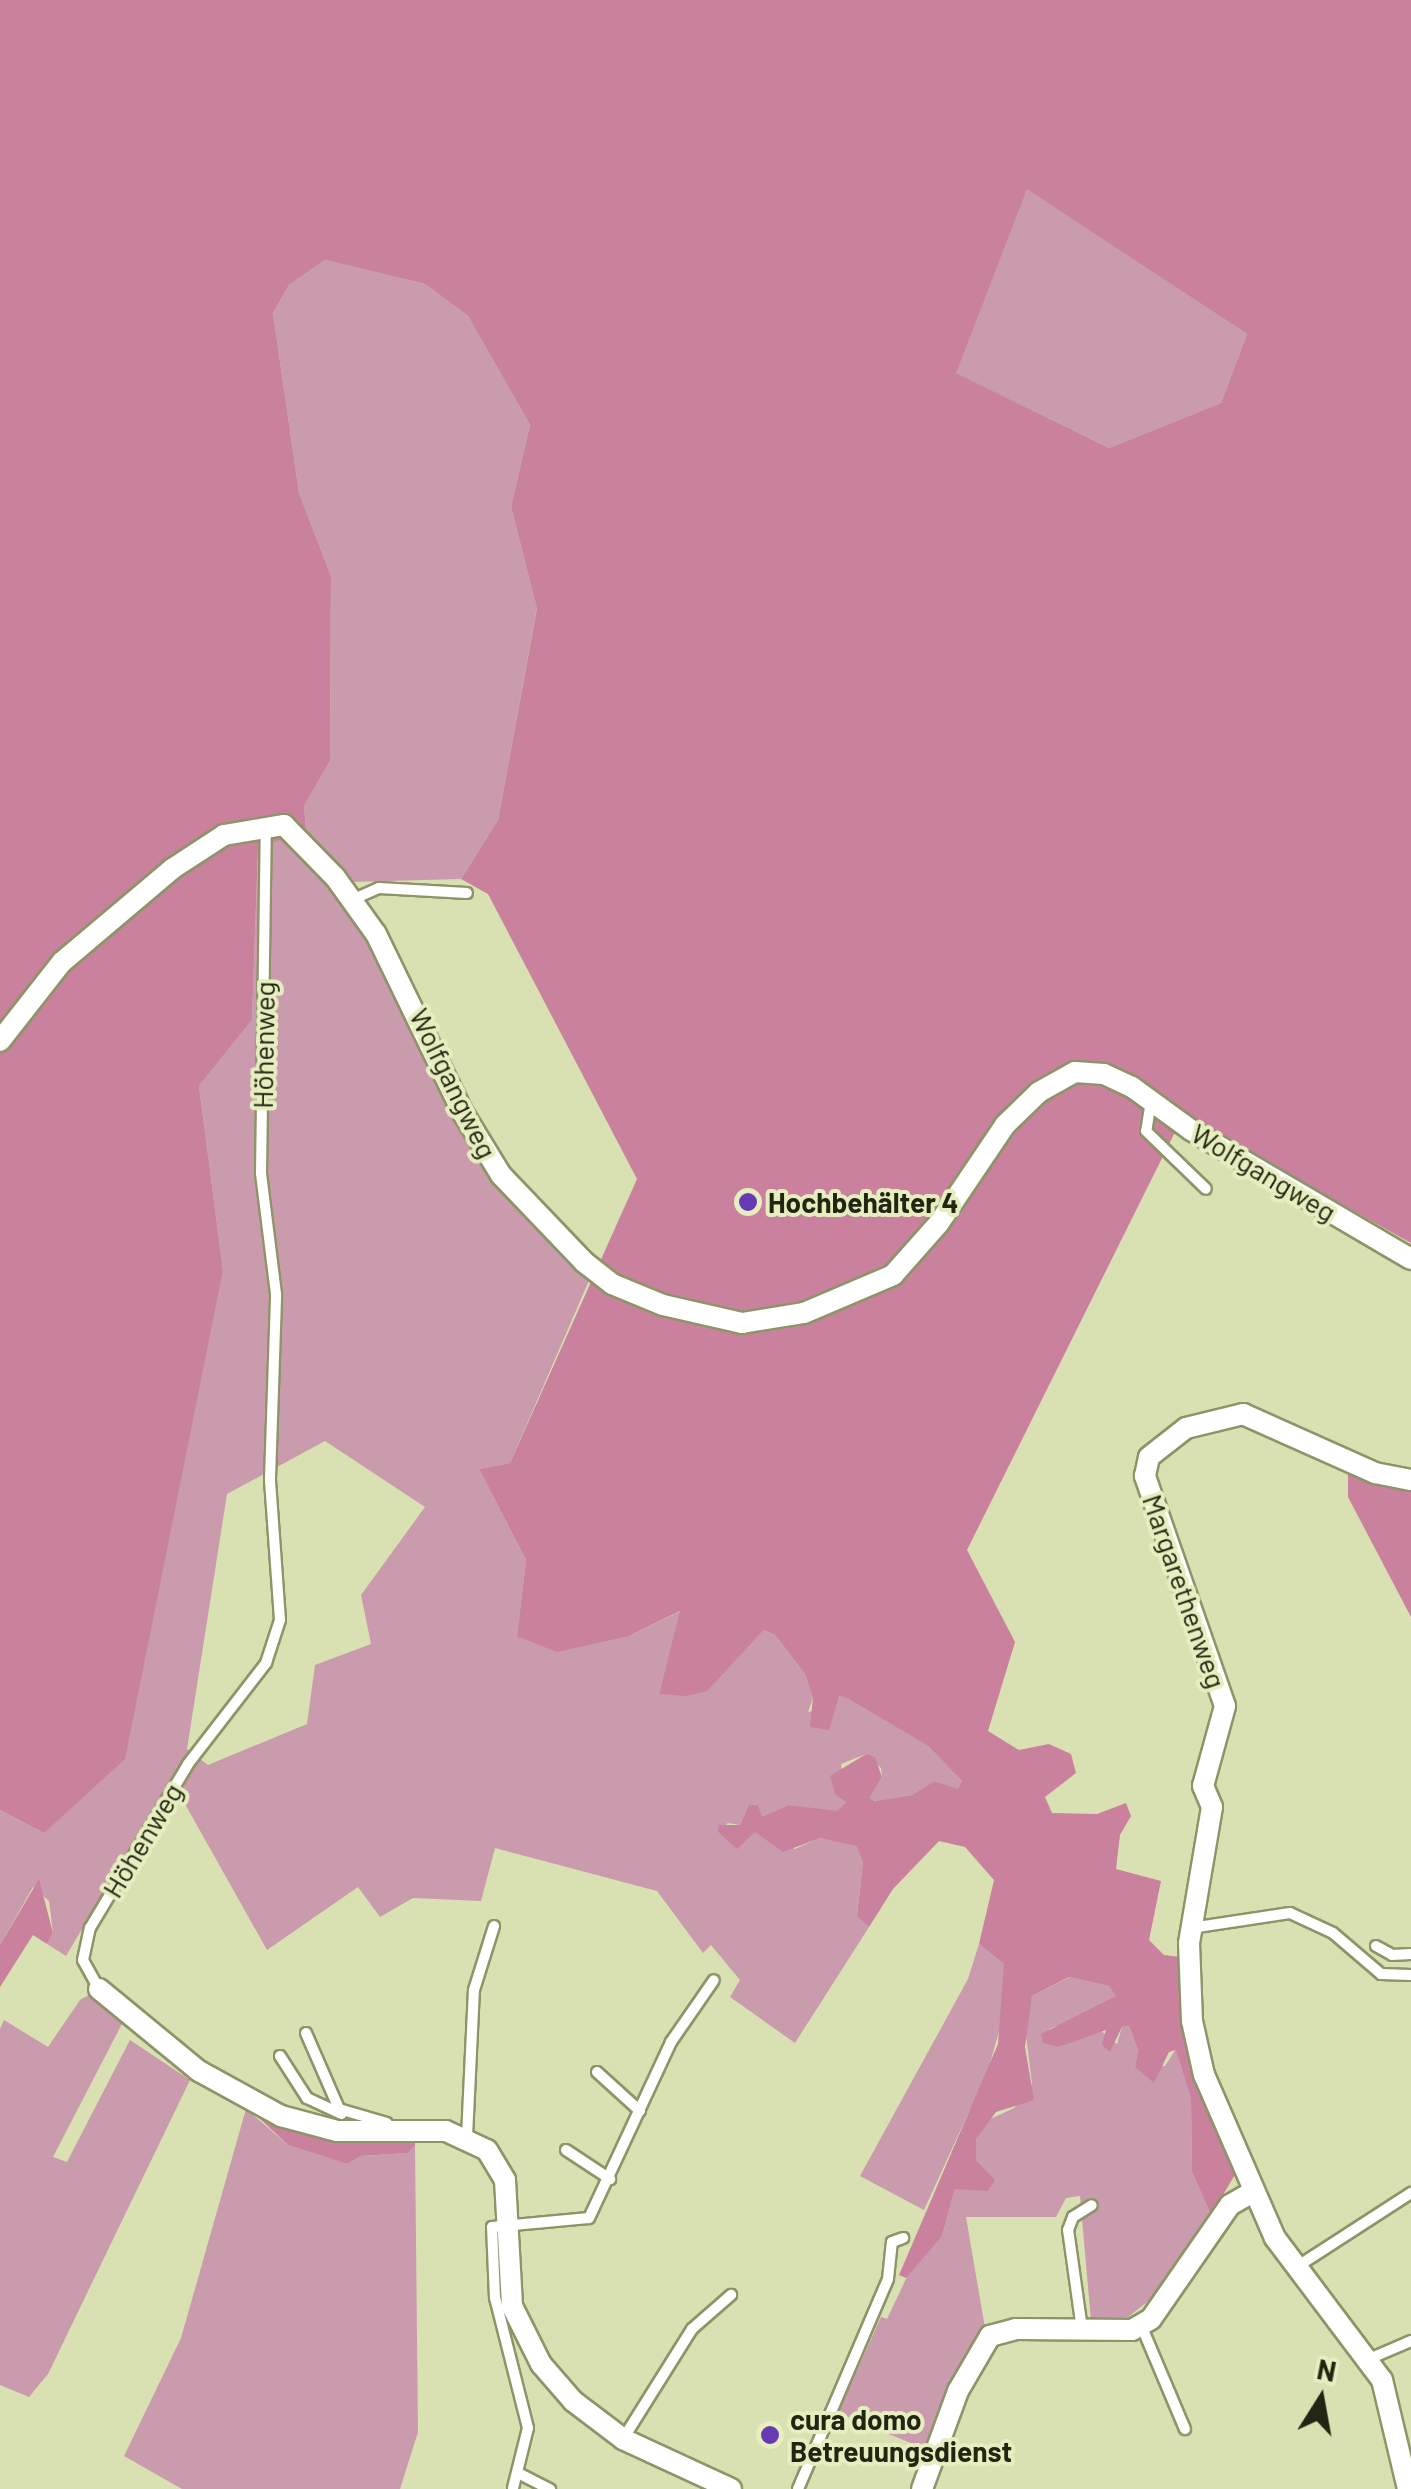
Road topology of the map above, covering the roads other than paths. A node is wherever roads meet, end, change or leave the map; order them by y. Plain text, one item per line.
1 (266, 823) junction
2 (467, 893) dead end
3 (354, 899) junction
4 (0, 1040) edge
5 (1151, 1100) junction
6 (1206, 1189) dead end
7 (1411, 1259) edge
8 (1411, 1480) edge
9 (494, 1926) dead end
10 (1191, 1928) junction
11 (1376, 1946) dead end
12 (1411, 1954) edge
13 (1411, 1975) edge
14 (714, 1980) dead end
15 (98, 1989) joint
16 (306, 2033) dead end
17 (280, 2056) dead end
18 (597, 2072) dead end
19 (640, 2111) junction
20 (352, 2117) junction
21 (414, 2127) junction
22 (467, 2137) junction
23 (566, 2150) dead end
24 (610, 2178) junction
25 (1251, 2193) junction
26 (1411, 2193) edge
27 (1092, 2205) dead end
28 (508, 2222) junction
29 (902, 2238) dead end
30 (1298, 2266) junction
31 (731, 2295) dead end
32 (1141, 2325) junction
33 (1082, 2329) junction
34 (1411, 2341) edge
35 (1369, 2360) junction
36 (1185, 2429) dead end
37 (623, 2439) junction
38 (520, 2474) junction
39 (514, 2488) edge
40 (550, 2489) edge
41 (731, 2489) edge
42 (798, 2489) edge
43 (922, 2489) edge
44 (1408, 2489) edge

1 - 3 street, Wolfgangweg
1 - 4 street
1 - 15 lane, Höhenweg
2 - 3 lane
3 - 5 street, Wolfgangweg
5 - 6 lane
5 - 7 street, Wolfgangweg
8 - 10 street, Margarethenweg
9 - 22 lane
10 - 13 lane
10 - 25 street, Margarethenweg
11 - 12 lane
14 - 19 lane
15 - 21 street, Höhenweg
16 - 20 lane
17 - 20 lane
18 - 19 lane
19 - 24 lane
20 - 21 lane
21 - 22 street, Höhenweg
22 - 28 street
23 - 24 lane
24 - 28 lane
25 - 30 street, Margarethenweg
25 - 32 street
26 - 30 lane
27 - 33 lane
28 - 37 street
28 - 38 lane
29 - 42 lane
30 - 35 street, Margarethenweg
31 - 37 lane
32 - 33 street
32 - 36 lane
33 - 43 street
34 - 35 lane
35 - 44 street, Margarethenweg
37 - 41 street
38 - 39 lane
38 - 40 lane

